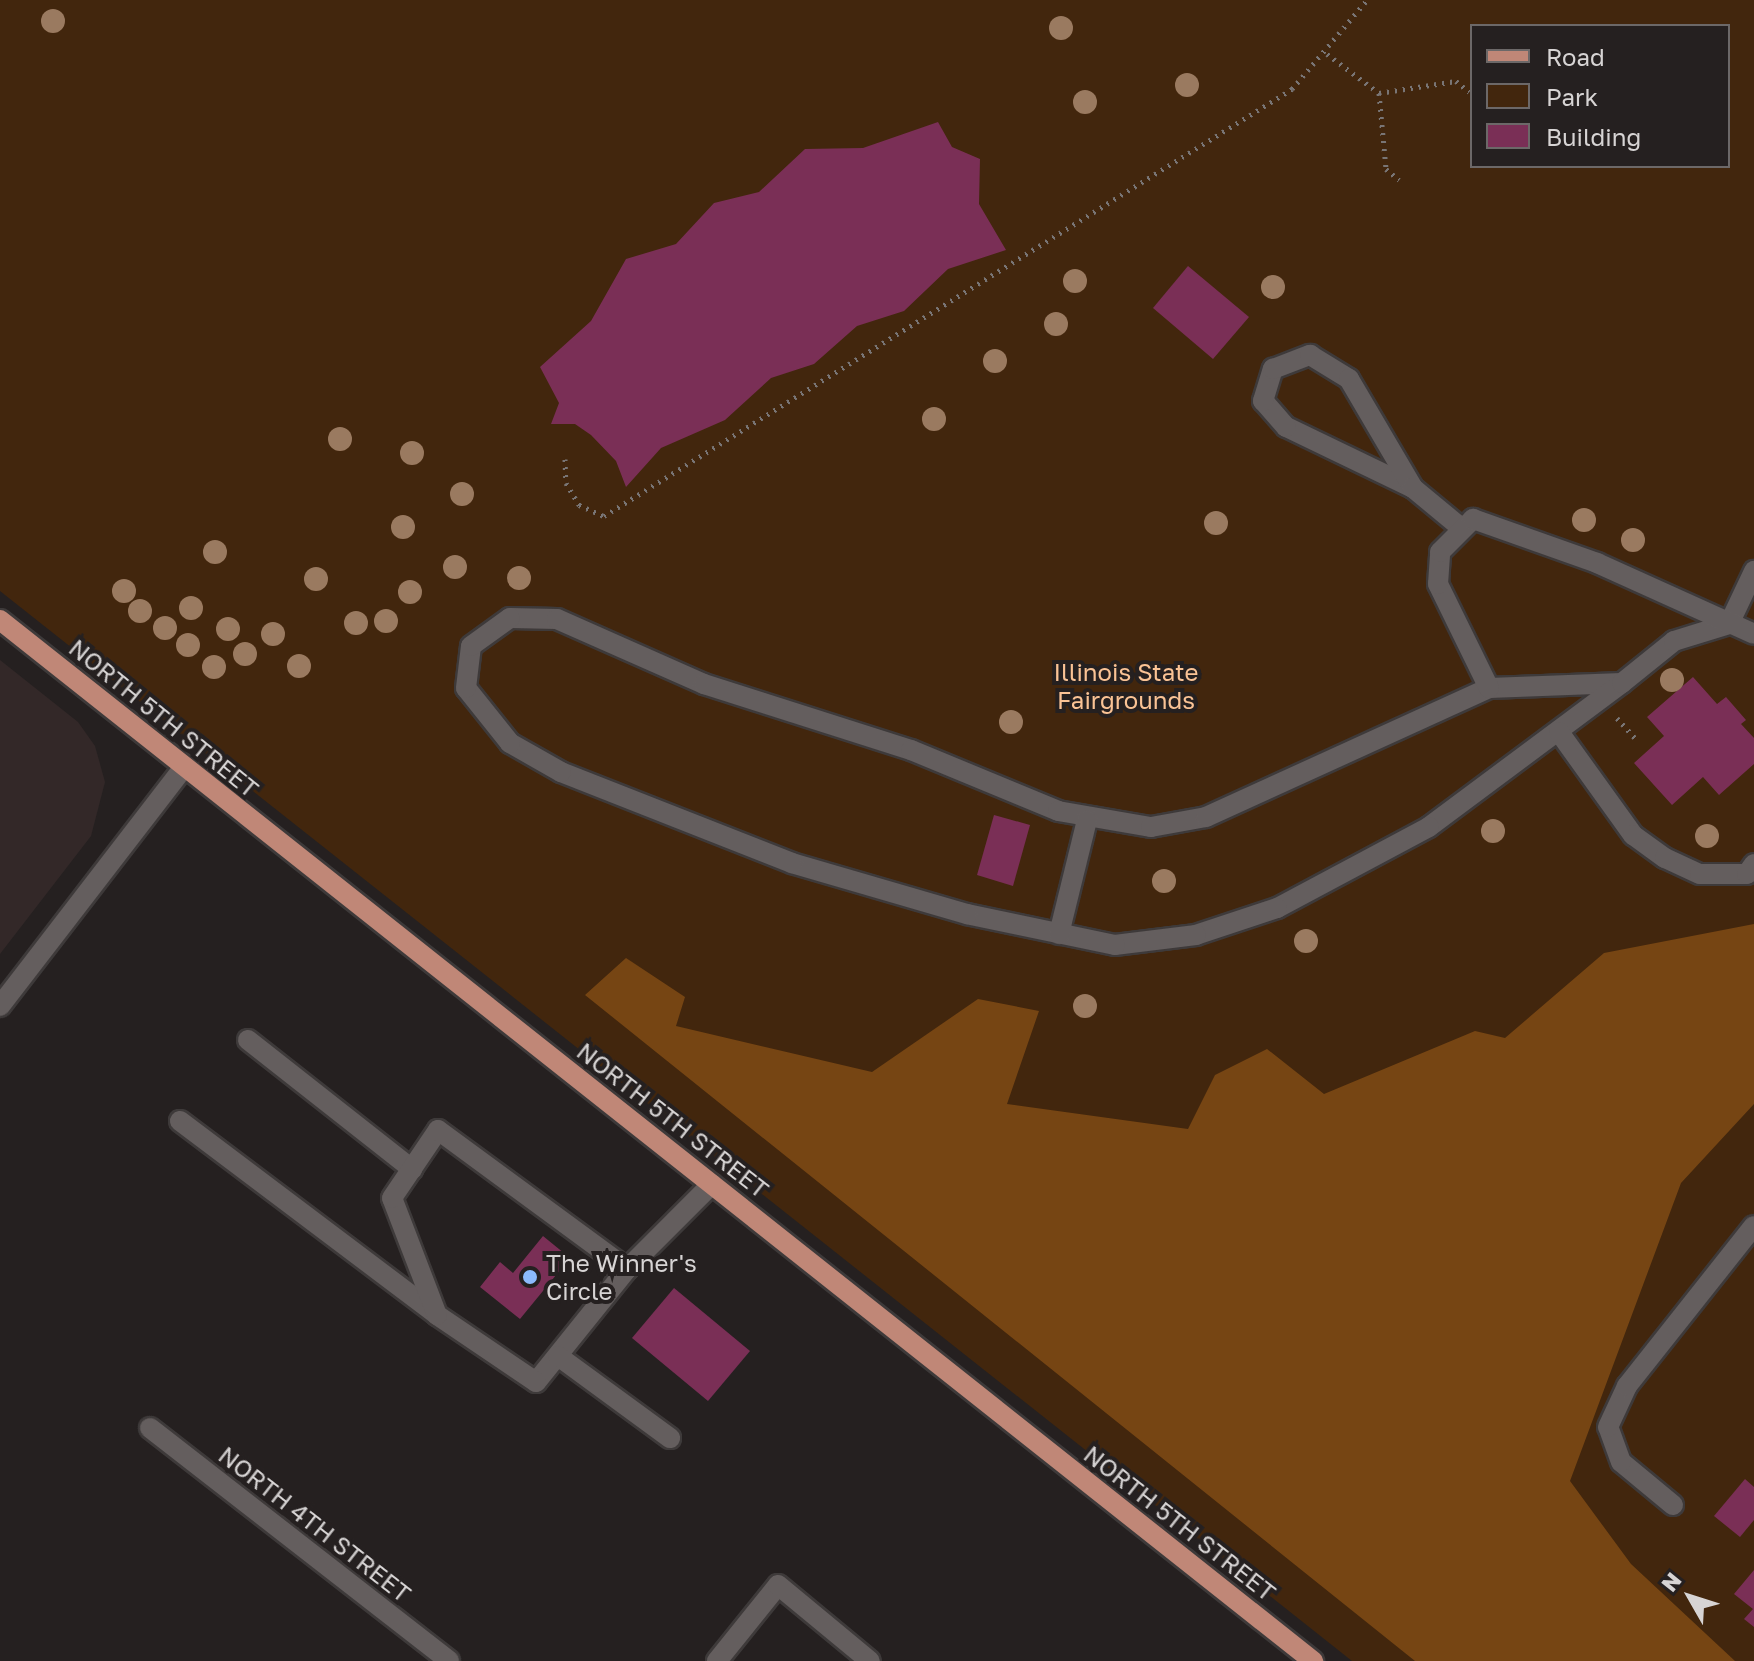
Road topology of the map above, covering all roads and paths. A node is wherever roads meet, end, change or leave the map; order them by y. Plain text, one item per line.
1 (1367, 0) edge
2 (1327, 54) junction
3 (1469, 92) dead end
4 (1379, 93) junction
5 (1399, 180) dead end
6 (565, 459) dead end
7 (1413, 488) junction
8 (1459, 526) junction
9 (1754, 571) edge
10 (0, 620) edge
11 (1729, 624) junction
12 (1754, 634) edge
13 (1622, 683) junction
14 (1489, 688) junction
15 (1559, 732) junction
16 (184, 767) junction
17 (1087, 820) junction
18 (1754, 864) edge
19 (1059, 934) junction
20 (0, 1006) edge
21 (248, 1040) dead end
22 (180, 1121) dead end
23 (412, 1169) junction
24 (712, 1184) junction
25 (1754, 1226) edge
26 (627, 1269) junction
27 (437, 1315) junction
28 (558, 1356) junction
29 (150, 1428) dead end
30 (670, 1438) dead end
31 (1673, 1505) dead end
32 (449, 1661) edge
33 (717, 1661) edge
34 (870, 1661) edge
35 (1313, 1661) edge

1 - 2 path
2 - 4 path
2 - 6 path
3 - 4 path
4 - 5 path
7 - 7 street
7 - 8 street
8 - 11 street
8 - 14 street
9 - 11 street
10 - 16 main road, NORTH 5TH STREET
11 - 12 street
11 - 13 street
13 - 14 street
13 - 15 street
14 - 17 street
15 - 18 street
15 - 19 street
16 - 20 street
16 - 24 main road, NORTH 5TH STREET
17 - 19 street
17 - 19 street
21 - 23 street
22 - 27 street
23 - 26 street
23 - 27 street
24 - 26 street
24 - 35 main road, NORTH 5TH STREET
25 - 31 street
26 - 28 street
27 - 28 street
28 - 30 street
29 - 32 street, NORTH 4TH STREET
33 - 34 street

